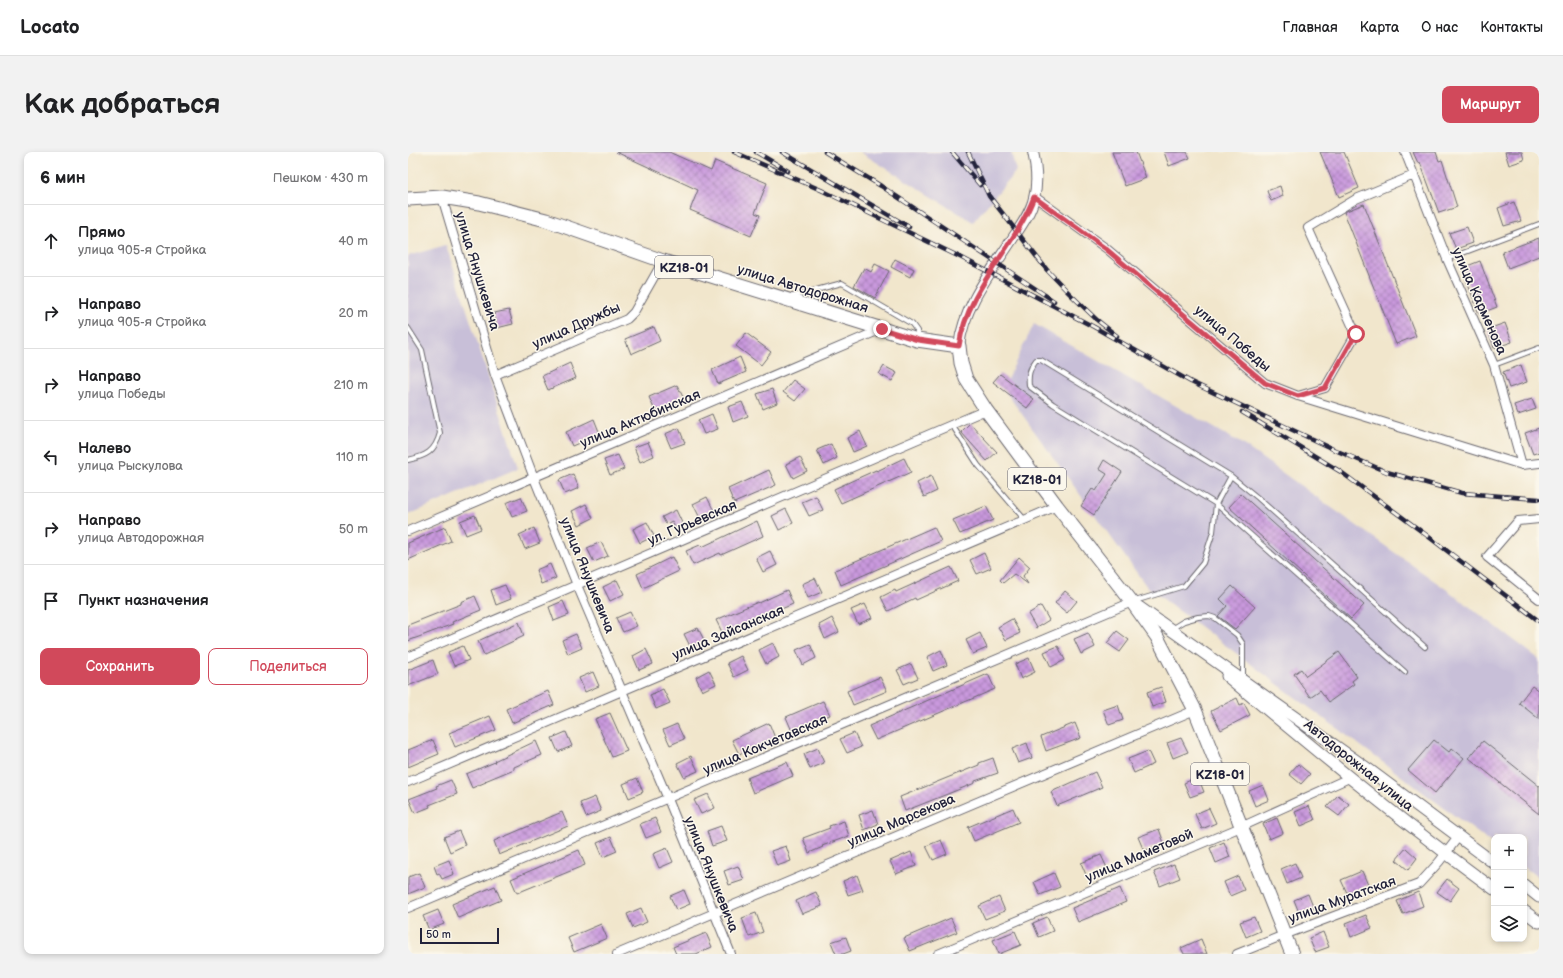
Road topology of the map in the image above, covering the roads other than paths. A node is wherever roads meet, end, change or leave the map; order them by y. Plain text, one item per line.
1 (1033, 152) edge
2 (1405, 152) edge
3 (1414, 175) junction
4 (442, 197) junction
5 (1034, 197) junction
6 (408, 199) edge
7 (1539, 224) edge
8 (1447, 259) junction
9 (663, 260) junction
10 (783, 298) junction
11 (408, 328) edge
12 (882, 329) junction
13 (918, 340) junction
14 (959, 346) junction
15 (1539, 348) edge
16 (1494, 365) junction
17 (495, 375) junction
18 (1298, 396) junction
19 (986, 410) junction
20 (952, 425) junction
21 (408, 460) edge
22 (1539, 463) edge
23 (1522, 465) junction
24 (1231, 476) junction
25 (534, 478) junction
26 (1216, 504) junction
27 (1057, 506) junction
28 (1539, 519) edge
29 (1025, 520) junction
30 (408, 531) edge
31 (577, 585) junction
32 (1539, 599) edge
33 (1132, 602) junction
34 (1171, 630) junction
35 (1425, 647) dead end
36 (408, 657) edge
37 (1210, 658) junction
38 (1405, 672) dead end
39 (1243, 680) junction
40 (622, 691) junction
41 (1195, 710) junction
42 (1349, 778) junction
43 (408, 782) edge
44 (668, 799) junction
45 (1241, 827) junction
46 (1459, 836) junction
47 (1446, 854) junction
48 (1491, 861) edge
49 (1527, 887) edge
50 (1491, 888) edge
51 (1539, 896) edge
52 (408, 908) edge
53 (714, 913) junction
54 (1527, 913) edge
55 (1539, 922) edge
56 (1284, 935) junction
57 (617, 954) edge
58 (731, 954) edge
59 (938, 954) edge
60 (1237, 954) edge
61 (1292, 954) edge

1 - 5 street
2 - 3 street, улица Карменова
3 - 8 street, улица Карменова
3 - 18 street
4 - 6 main road, улица Автодорожная / KZ18-01
4 - 9 main road, улица Автодорожная / KZ18-01
4 - 17 street, улица Янушкевича
5 - 14 street
5 - 18 street, улица Победы
7 - 8 lane
8 - 16 street, улица Карменова
9 - 10 main road, улица Автодорожная / KZ18-01
9 - 17 street, улица Дружбы
10 - 12 main road, улица Автодорожная / KZ18-01
10 - 13 lane
11 - 21 lane
12 - 13 main road, улица Автодорожная / KZ18-01
12 - 25 street, улица Актюбинская
13 - 14 main road, улица Автодорожная / KZ18-01
14 - 19 main road, KZ18-01
15 - 16 lane
16 - 23 street, улица Карменова
17 - 25 street, улица Янушкевича
18 - 23 street, улица Победы
19 - 20 street, ул. Гурьевская
19 - 27 main road, KZ18-01
20 - 29 lane
20 - 31 street, ул. Гурьевская
22 - 23 street, улица Победы
24 - 26 lane
24 - 26 lane
24 - 35 lane
25 - 30 street, улица Актюбинская
25 - 31 street, улица Янушкевича
26 - 33 lane
26 - 38 lane
27 - 29 street, улица Зайсанская
27 - 33 main road, KZ18-01
28 - 32 street
29 - 40 street, улица Зайсанская
31 - 36 street, ул. Гурьевская
31 - 40 street, улица Янушкевича
33 - 34 main road, Автодорожная улица
33 - 41 main road, KZ18-01
33 - 44 street, улица Кокчетавская
34 - 37 main road, Автодорожная улица
34 - 39 lane
37 - 39 main road, Автодорожная улица
37 - 42 main road, Автодорожная улица
39 - 46 main road, Автодорожная улица
40 - 43 street, улица Зайсанская
40 - 44 street, улица Янушкевича
41 - 45 main road, KZ18-01
41 - 53 street, улица Марсекова
42 - 45 street, улица Маметовой
42 - 47 main road, Автодорожная улица
44 - 52 street, улица Кокчетавская
44 - 53 street, улица Янушкевича
45 - 56 main road, KZ18-01
45 - 59 street, улица Маметовой
46 - 47 street, улица Муратская
46 - 48 main road, Автодорожная улица
47 - 50 main road, Автодорожная улица
47 - 56 street, улица Муратская
49 - 51 main road
53 - 57 street, улица Марсекова
53 - 58 street, улица Янушкевича
54 - 55 main road
56 - 60 street, улица Муратская
56 - 61 main road, KZ18-01

